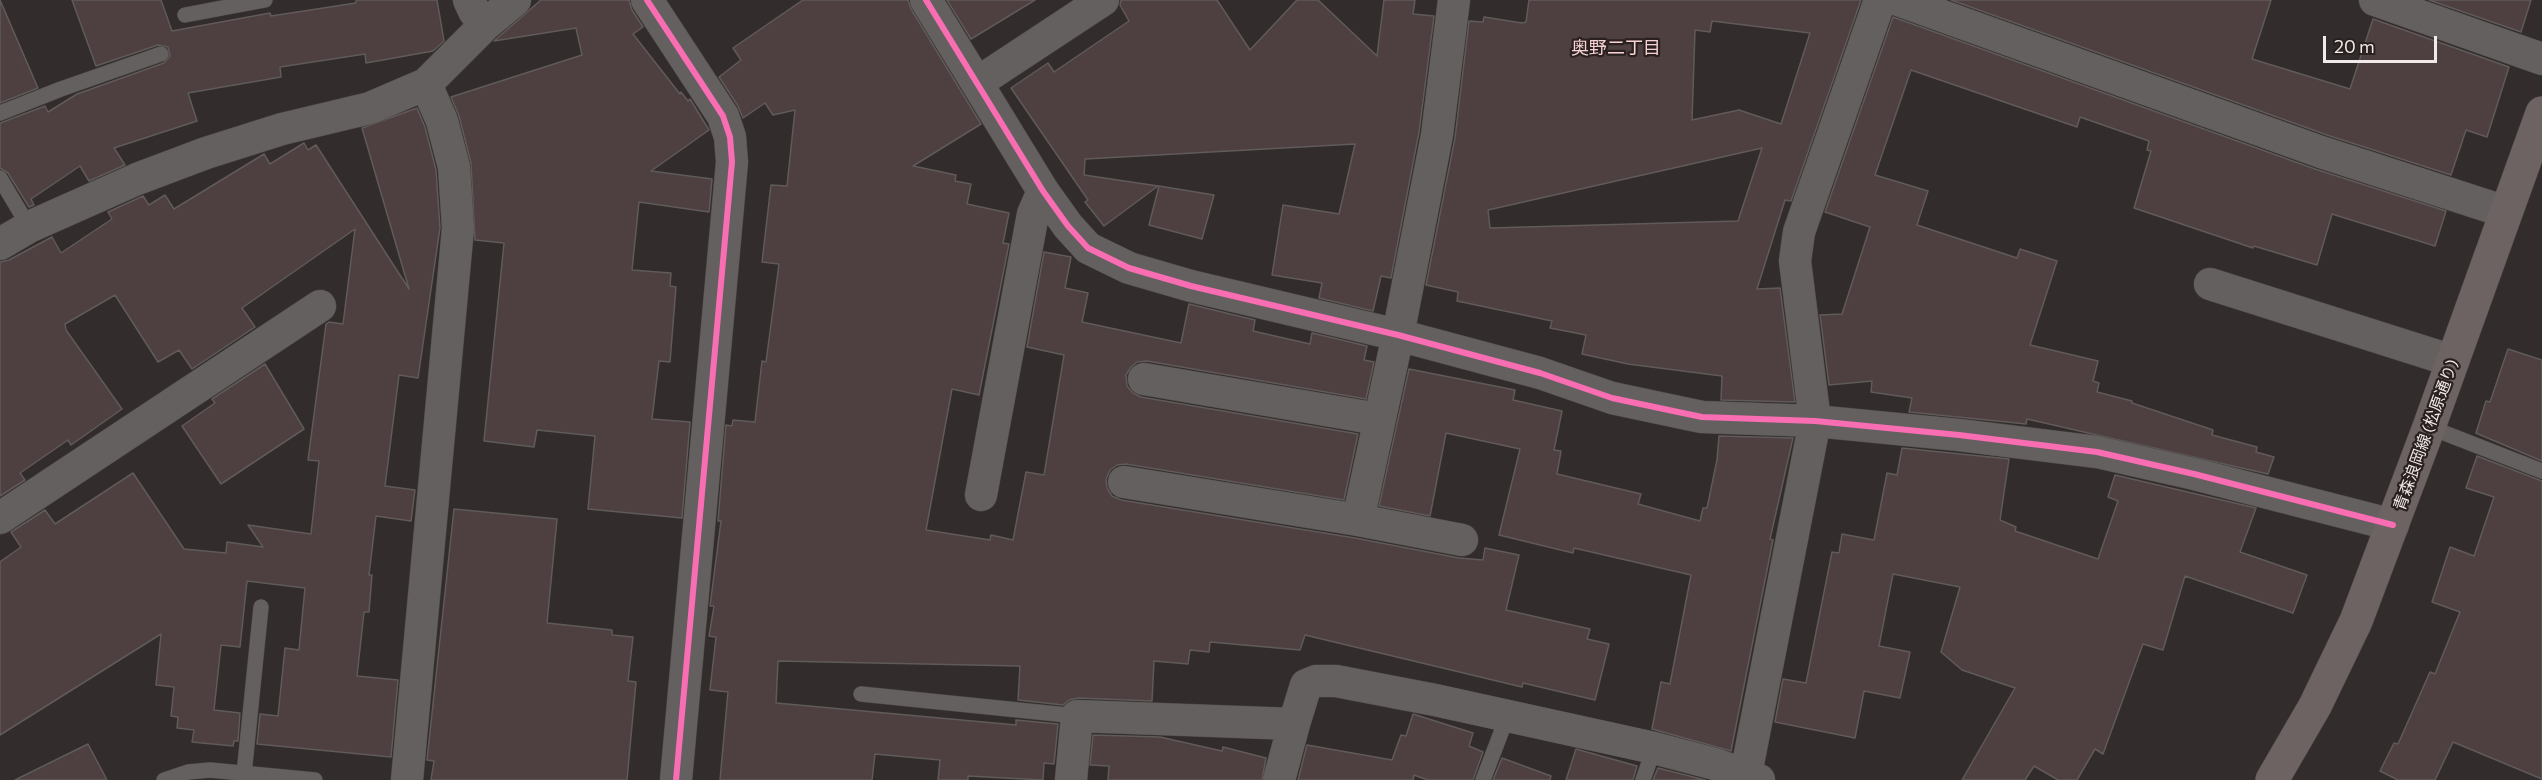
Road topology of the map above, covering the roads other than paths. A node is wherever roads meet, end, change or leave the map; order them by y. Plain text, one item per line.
1 (265, 0) edge
2 (515, 0) edge
3 (646, 0) edge
4 (926, 0) edge
5 (1103, 0) edge
6 (1454, 0) edge
7 (1880, 0) edge
8 (1898, 0) edge
9 (2375, 0) edge
10 (477, 12) edge
11 (185, 15) dead end
12 (161, 54) dead end
13 (2542, 59) edge
14 (977, 83) junction
15 (426, 84) junction
16 (0, 113) edge
17 (2542, 113) edge
18 (0, 178) edge
19 (1043, 191) junction
20 (2506, 212) junction
21 (29, 227) junction
22 (0, 244) edge
23 (2210, 284) dead end
24 (320, 306) dead end
25 (1398, 335) junction
26 (2453, 361) junction
27 (1144, 379) dead end
28 (1378, 419) junction
29 (1815, 421) junction
30 (2429, 427) junction
31 (2542, 471) edge
32 (1124, 483) dead end
33 (981, 495) dead end
34 (0, 518) edge
35 (1358, 520) junction
36 (2393, 525) junction
37 (1462, 540) dead end
38 (261, 607) dead end
39 (861, 694) dead end
40 (1077, 716) junction
41 (1507, 717) junction
42 (1294, 724) junction
43 (1653, 748) junction
44 (244, 774) junction
45 (1753, 777) edge
46 (165, 780) edge
47 (315, 780) edge
48 (407, 780) edge
49 (676, 780) edge
50 (1071, 780) edge
51 (1279, 780) edge
52 (1483, 780) edge
53 (1643, 780) edge
54 (2272, 780) edge

1 - 11 lane
2 - 10 street
3 - 49 street
4 - 14 street
5 - 14 street
6 - 25 street
7 - 29 street
8 - 20 street
9 - 13 street
10 - 15 street
12 - 16 lane
14 - 19 street
15 - 21 street
15 - 48 street
17 - 20 main road, 青森浪岡線 (松原通り)
18 - 21 lane
19 - 25 street
19 - 33 street
20 - 26 main road, 青森浪岡線 (松原通り)
21 - 22 street
23 - 26 street
24 - 34 street
25 - 28 street
25 - 29 street
26 - 30 main road, 青森浪岡線 (松原通り)
27 - 28 street
28 - 35 street
29 - 36 street
29 - 45 street
30 - 31 lane
30 - 36 main road, 青森浪岡線 (松原通り)
32 - 35 street
35 - 37 street
36 - 54 main road, 青森浪岡線 (松原通り)
38 - 44 lane
39 - 40 lane
40 - 42 street
40 - 50 street
41 - 42 street
41 - 43 street
41 - 52 lane
42 - 51 street
43 - 45 street
43 - 53 lane
44 - 46 lane
44 - 47 lane

